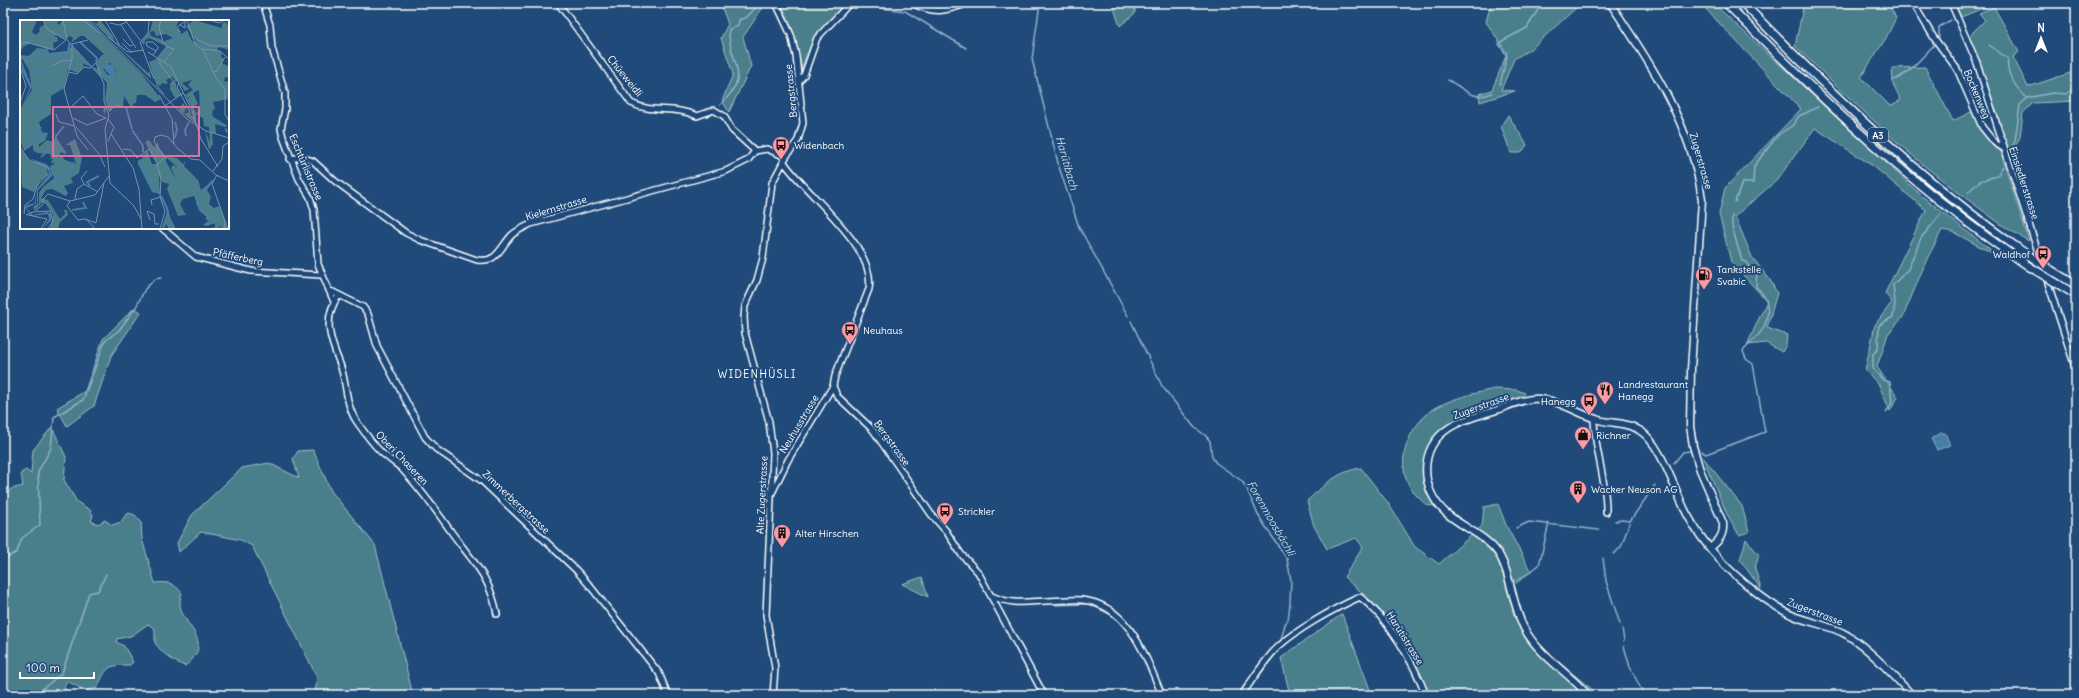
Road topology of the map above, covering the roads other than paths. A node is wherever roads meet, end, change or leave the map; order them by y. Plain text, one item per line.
1 (263, 3) edge
2 (558, 3) edge
3 (776, 3) edge
4 (850, 3) edge
5 (912, 3) edge
6 (969, 3) edge
7 (1610, 3) edge
8 (1726, 3) edge
9 (1743, 3) edge
10 (1913, 3) edge
11 (1951, 3) edge
12 (800, 80) junction
13 (2003, 148) junction
14 (755, 151) junction
15 (290, 159) junction
16 (785, 159) junction
17 (163, 229) edge
18 (321, 275) junction
19 (2076, 285) edge
20 (329, 290) junction
21 (339, 295) junction
22 (2076, 295) edge
23 (334, 302) junction
24 (2076, 370) edge
25 (833, 386) junction
26 (1594, 418) junction
27 (772, 494) junction
28 (1606, 512) dead end
29 (1710, 548) junction
30 (992, 596) junction
31 (1010, 603) junction
32 (1001, 613) junction
33 (497, 614) dead end
34 (668, 695) edge
35 (773, 695) edge
36 (1044, 695) edge
37 (1162, 695) edge
38 (1242, 695) edge
39 (1426, 695) edge
40 (1588, 695) edge
41 (1912, 695) edge

1 - 15 street, Eschtürlistrasse
2 - 14 street, Chüeweidli
3 - 12 street, Bergstrasse
4 - 12 street
5 - 6 street
7 - 29 main road, Zugerstrasse
8 - 22 highway, A3, bridge
9 - 19 highway, A3, bridge
10 - 13 street, Bockenweg
11 - 13 street, Einsiedlerstrasse
12 - 16 street, Bergstrasse
13 - 24 street, Einsiedlerstrasse
14 - 15 street, Kielernstrasse
14 - 16 street
15 - 18 street, Eschtürlistrasse
16 - 25 street
16 - 27 street, Alte Zugerstrasse
17 - 18 street, Pfäfferberg
18 - 20 street, Eschtürlistrasse
20 - 21 street, Zimmerbergstrasse
20 - 23 street, Eschtürlistrasse
21 - 23 street
21 - 34 street, Zimmerbergstrasse
23 - 33 street, Oberi Chaseren
25 - 27 street, Neuhusstrasse
25 - 30 street, Bergstrasse
26 - 28 street
26 - 29 main road, Zugerstrasse
26 - 40 main road, Zugerstrasse
27 - 35 street, Alte Zugerstrasse
29 - 41 main road, Zugerstrasse
30 - 31 street
30 - 32 street, Bergstrasse
31 - 32 street
31 - 37 street
32 - 36 street, Bergstrasse
38 - 39 street, Harütistrasse

